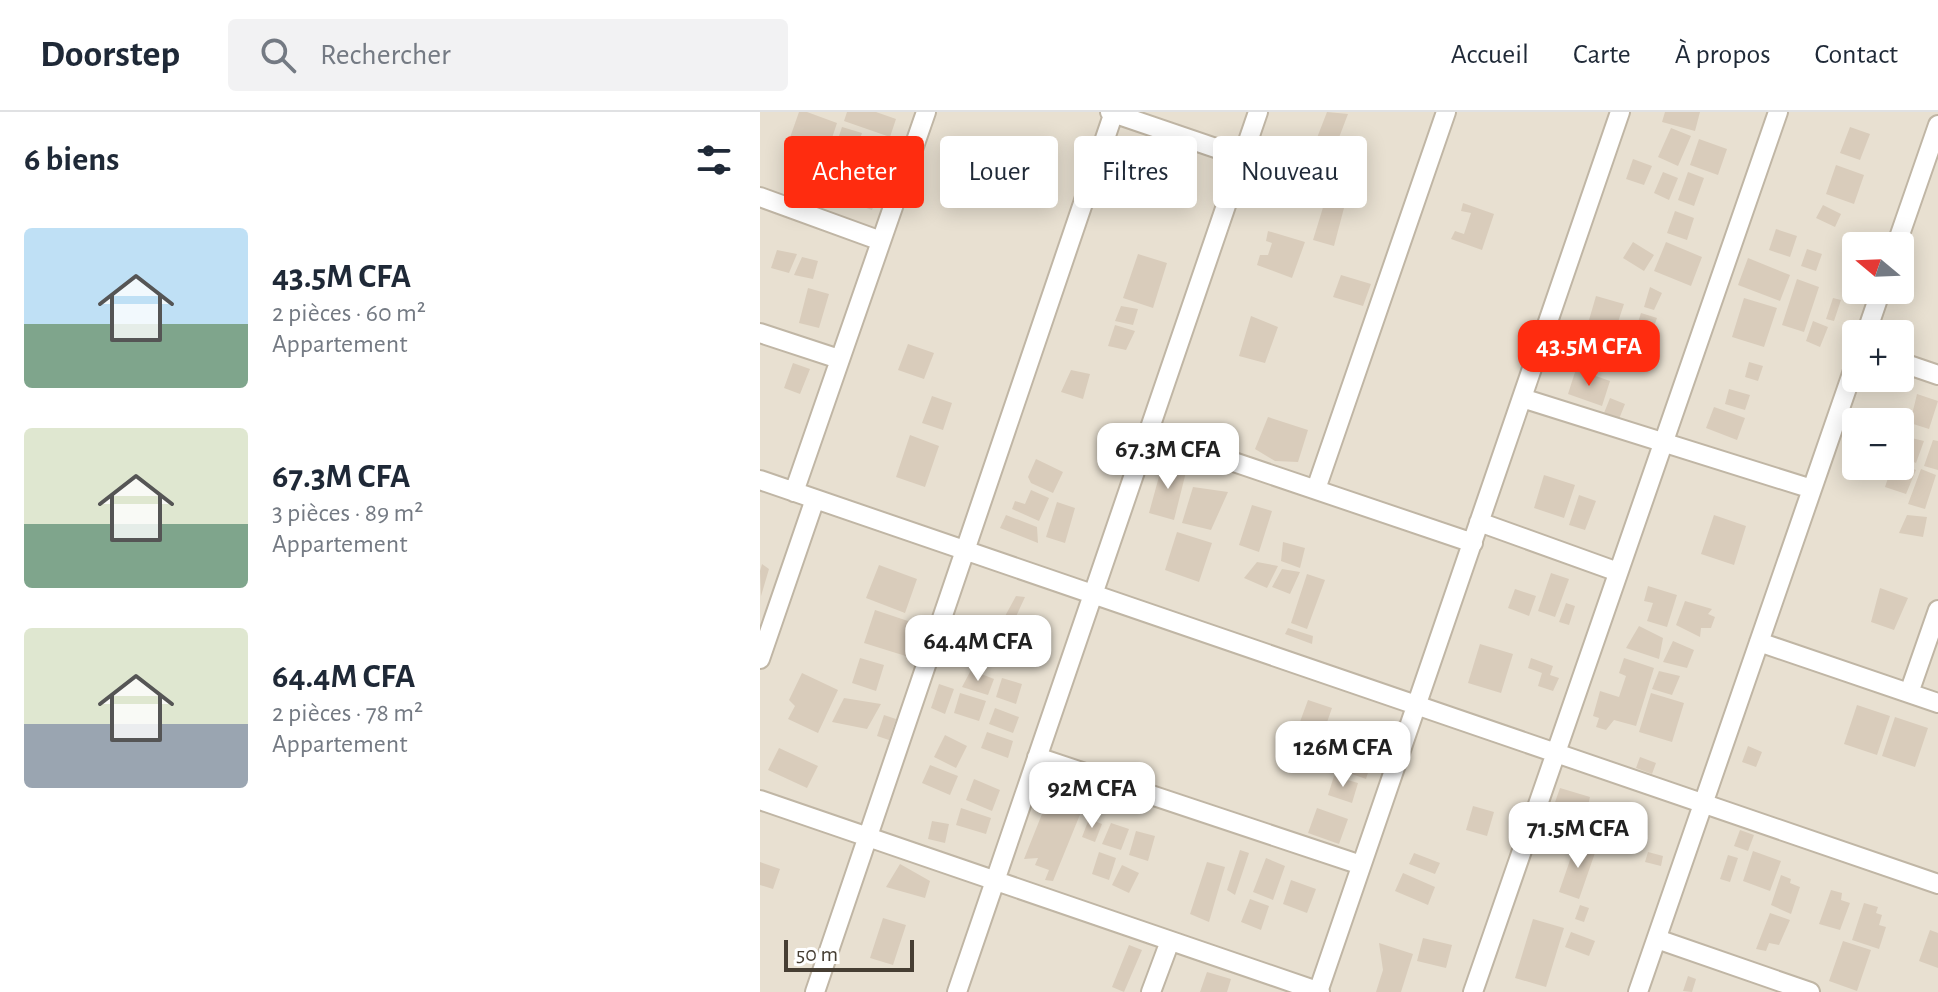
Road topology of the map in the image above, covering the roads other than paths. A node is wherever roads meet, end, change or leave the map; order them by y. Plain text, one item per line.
1 (926, 112) edge
2 (1113, 112) edge
3 (1258, 112) edge
4 (1446, 112) edge
5 (1620, 112) edge
6 (1778, 112) edge
7 (1938, 125) edge
8 (1249, 136) edge
9 (1213, 147) edge
10 (760, 197) edge
11 (1225, 208) edge
12 (1901, 232) edge
13 (881, 241) junction
14 (760, 333) edge
15 (839, 359) junction
16 (1914, 367) edge
17 (1938, 375) edge
18 (1846, 392) edge
19 (1522, 398) junction
20 (1148, 433) junction
21 (1664, 441) junction
22 (760, 480) edge
23 (1316, 489) junction
24 (1812, 489) junction
25 (794, 492) junction
26 (815, 499) junction
27 (1479, 522) junction
28 (1473, 543) junction
29 (965, 550) junction
30 (1618, 572) junction
31 (1093, 594) junction
32 (1938, 610) edge
33 (1759, 642) junction
34 (760, 659) edge
35 (1909, 693) junction
36 (1938, 703) edge
37 (1416, 705) junction
38 (1556, 753) junction
39 (1037, 757) junction
40 (760, 800) edge
41 (1703, 804) junction
42 (868, 837) junction
43 (1361, 865) junction
44 (995, 880) junction
45 (1938, 884) edge
46 (1657, 939) junction
47 (1170, 941) junction
48 (1807, 991) edge
49 (815, 992) edge
50 (957, 992) edge
51 (1151, 992) edge
52 (1319, 992) edge
53 (1473, 992) edge
54 (1638, 992) edge

1 - 13 street
2 - 9 street
2 - 29 street
3 - 8 street
4 - 23 street
5 - 19 street
6 - 21 street
7 - 12 street
10 - 13 street
11 - 20 street
13 - 15 street
14 - 15 street
15 - 25 street
16 - 17 street
18 - 24 street
19 - 21 street
19 - 27 street
20 - 23 street
20 - 31 street
21 - 24 street
21 - 30 street
22 - 25 street
23 - 28 street
24 - 33 street
25 - 26 street
26 - 29 street
26 - 34 street
27 - 28 street
27 - 30 street
28 - 37 street
29 - 31 street
29 - 42 street
30 - 38 street
31 - 37 street
31 - 39 street
32 - 35 street
33 - 35 street
33 - 41 street
35 - 36 street
37 - 38 street
37 - 43 street
38 - 41 street
38 - 53 street
39 - 43 street
39 - 44 street
40 - 42 street
41 - 45 street
41 - 46 street
42 - 44 street
42 - 49 street
43 - 52 street
44 - 47 street
44 - 50 street
46 - 48 street
46 - 54 street
47 - 51 street
47 - 52 street

